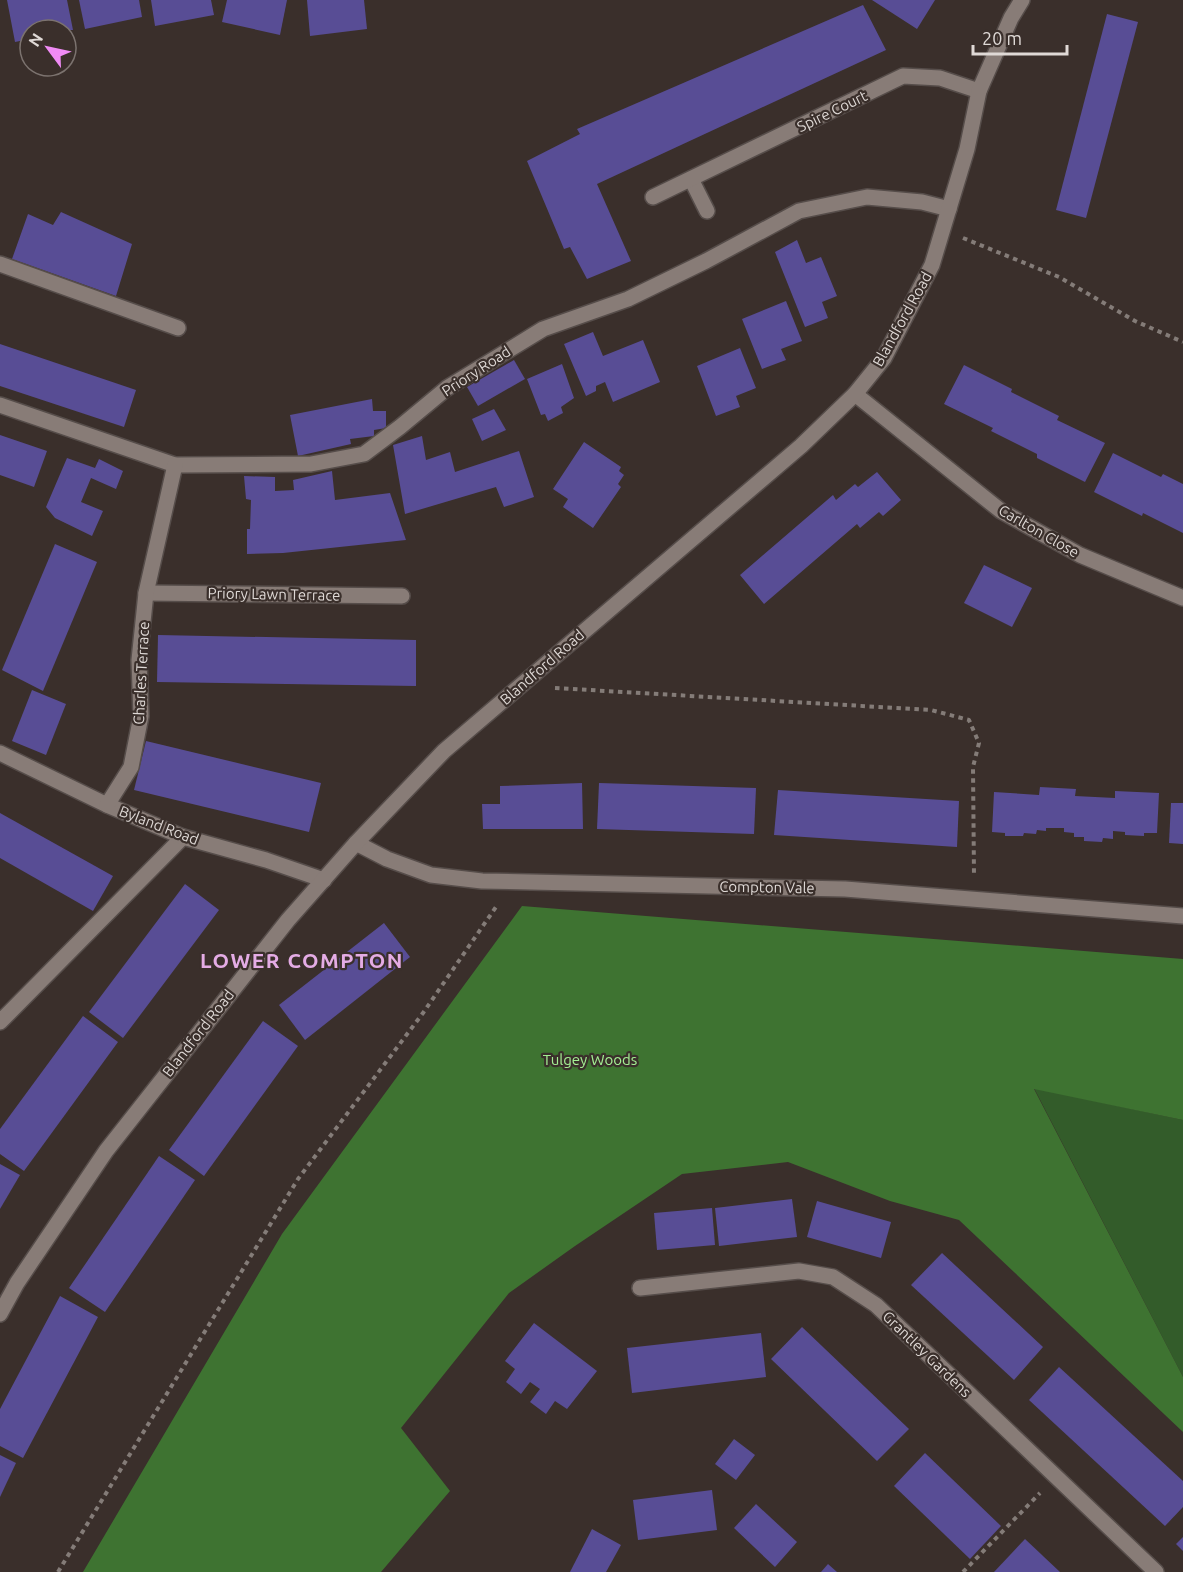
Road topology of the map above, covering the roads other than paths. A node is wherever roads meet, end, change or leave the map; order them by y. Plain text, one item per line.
1 (1022, 0) edge
2 (979, 90) junction
3 (691, 179) junction
4 (653, 197) dead end
5 (949, 208) junction
6 (707, 211) dead end
7 (0, 264) edge
8 (178, 328) dead end
9 (855, 394) junction
10 (0, 405) edge
11 (175, 465) junction
12 (146, 593) junction
13 (402, 596) dead end
14 (1183, 598) edge
15 (0, 753) edge
16 (107, 805) junction
17 (183, 837) junction
18 (356, 843) junction
19 (324, 880) junction
20 (1183, 916) edge
21 (0, 1022) edge
22 (640, 1288) dead end
23 (0, 1314) edge
24 (1156, 1572) edge

1 - 2 street, Blandford Road
2 - 3 street, Spire Court
2 - 5 street, Blandford Road
3 - 4 street, Spire Court
3 - 6 street
5 - 9 street, Blandford Road
5 - 11 street, Priory Road
7 - 8 street
9 - 14 street, Carlton Close
9 - 18 street, Blandford Road
10 - 11 street, Priory Road
11 - 12 street, Charles Terrace
12 - 13 street, Priory Lawn Terrace
12 - 16 street, Charles Terrace
15 - 16 street, Byland Road
16 - 17 street, Byland Road
17 - 19 street, Byland Road
17 - 21 street
18 - 19 street, Blandford Road
18 - 20 street, Compton Vale
19 - 23 street, Blandford Road
22 - 24 street, Grantley Gardens

